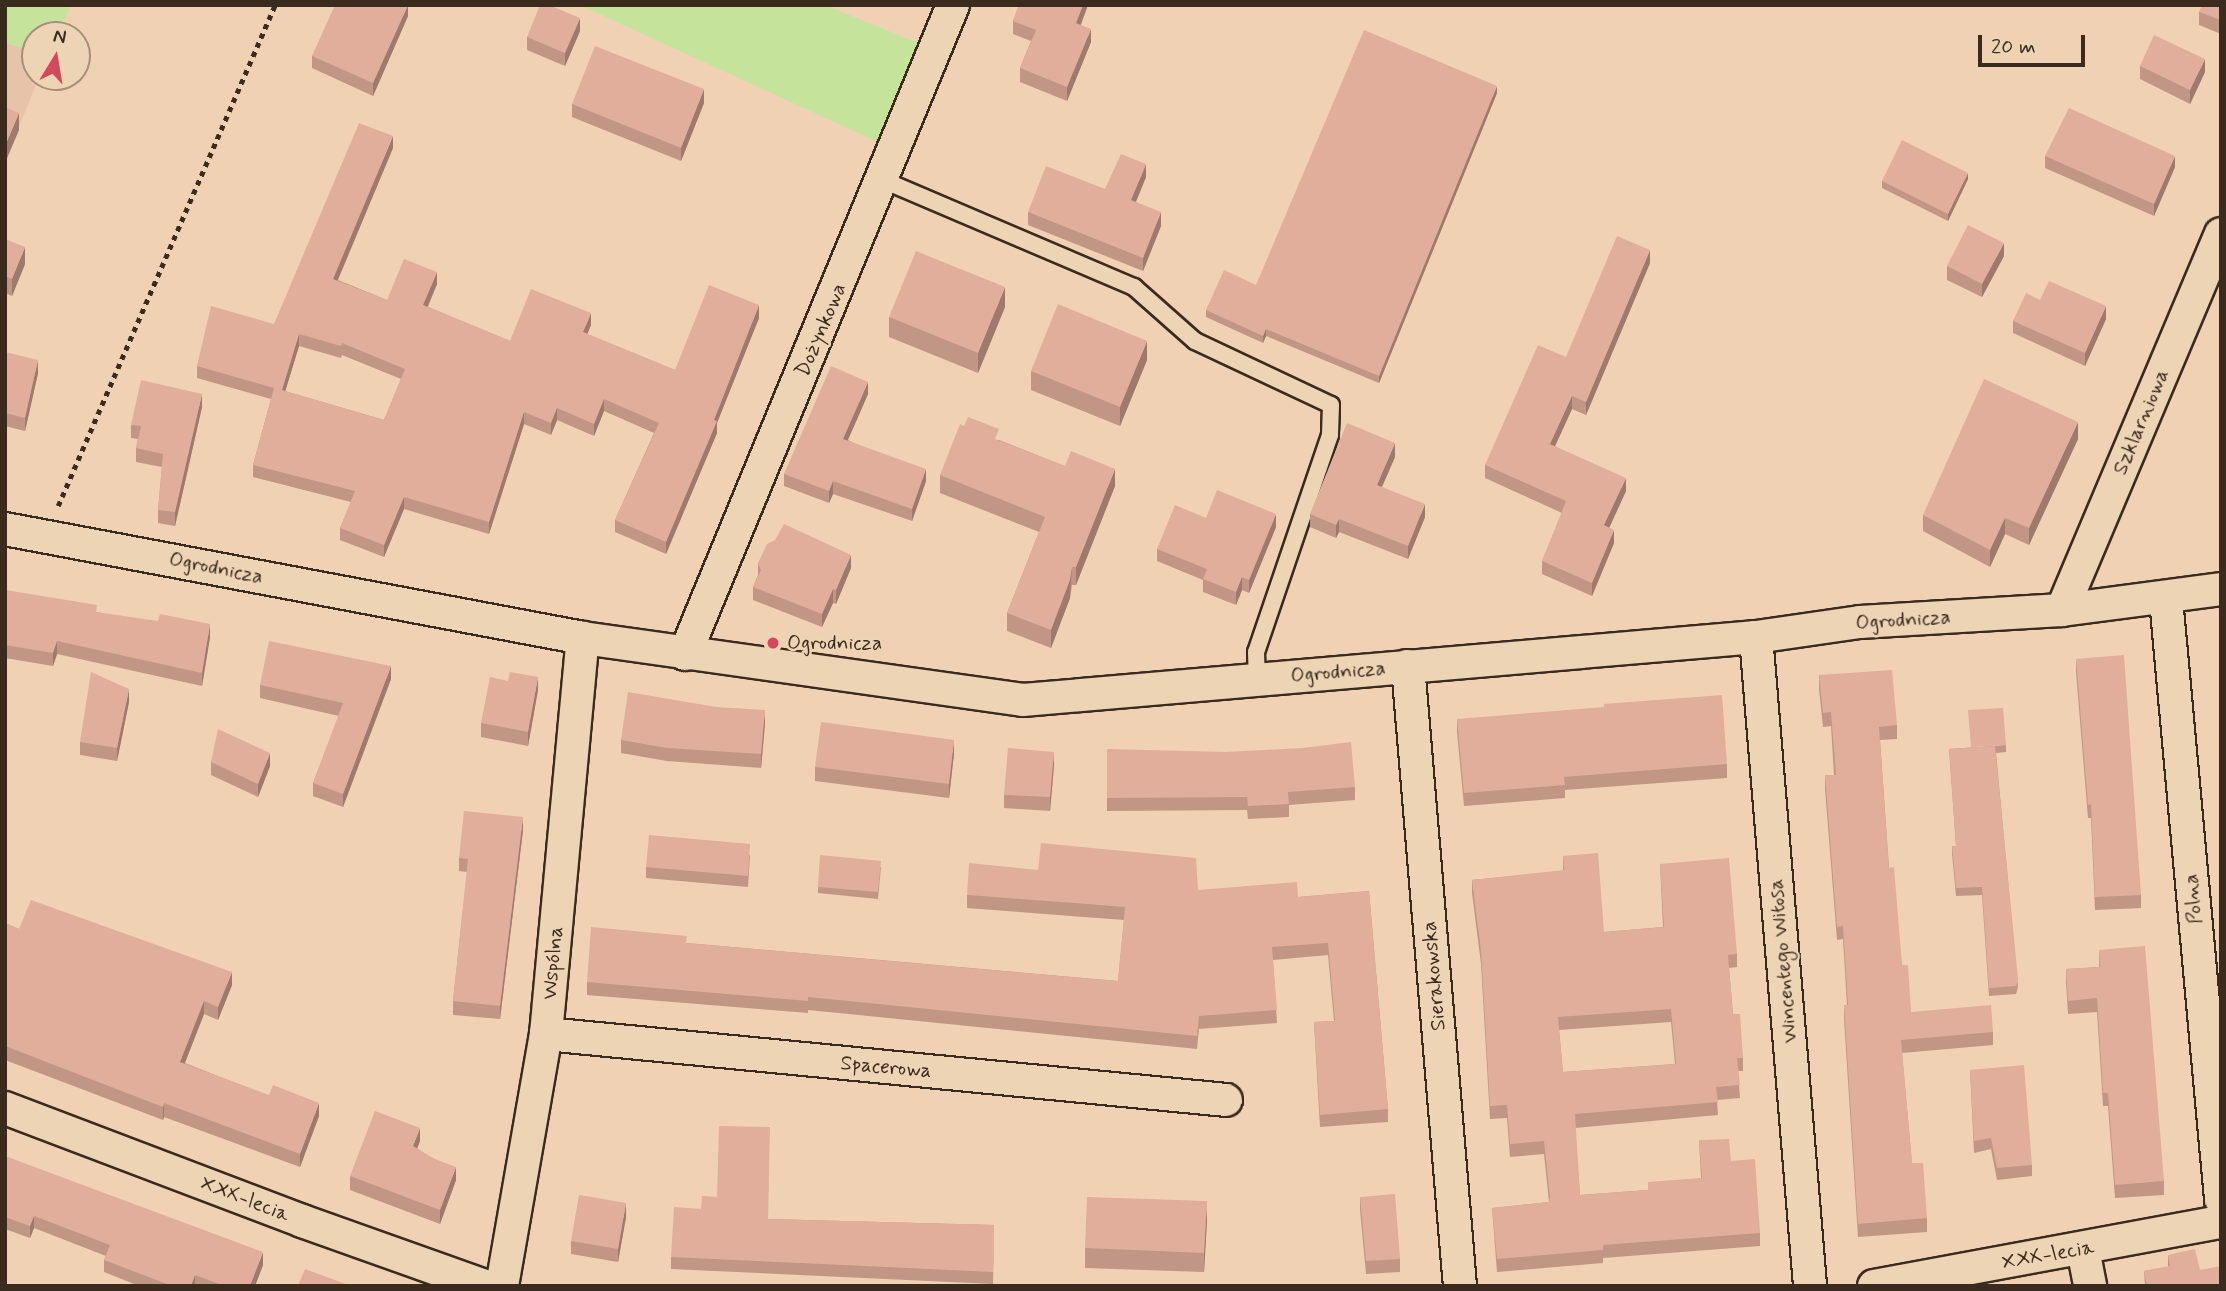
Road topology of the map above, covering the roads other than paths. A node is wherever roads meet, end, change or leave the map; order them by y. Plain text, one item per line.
1 (953, 5) edge
2 (883, 180) junction
3 (2221, 234) edge
4 (5, 529) edge
5 (2221, 589) edge
6 (2166, 599) junction
7 (2062, 610) junction
8 (1756, 637) junction
9 (583, 638) junction
10 (685, 654) junction
11 (1408, 666) junction
12 (1257, 678) junction
13 (546, 1034) junction
14 (1226, 1100) dead end
15 (5, 1108) edge
16 (2221, 1199) edge
17 (2221, 1222) edge
18 (2082, 1249) junction
19 (475, 1285) edge
20 (502, 1286) edge
21 (1460, 1286) edge
22 (1810, 1286) edge
23 (1874, 1286) edge
24 (2090, 1286) edge

1 - 2 street, Dożynkowa
2 - 10 street, Dożynkowa
2 - 12 lane
3 - 7 street, Szklarniowa
4 - 9 street, Ogrodnicza
5 - 6 street, Ogrodnicza
6 - 7 street, Ogrodnicza
6 - 16 street, Polna
7 - 8 street, Ogrodnicza
8 - 11 street, Ogrodnicza
8 - 22 street, Wincentego Witosa
9 - 10 street, Ogrodnicza
9 - 13 street, Wspólna
10 - 12 street, Ogrodnicza
11 - 12 street, Ogrodnicza
11 - 21 street, Sierakowska
13 - 14 street, Spacerowa
13 - 20 street, Wspólna
15 - 19 street, XXX-lecia
17 - 18 street, XXX-lecia
18 - 23 street, XXX-lecia
18 - 24 street

